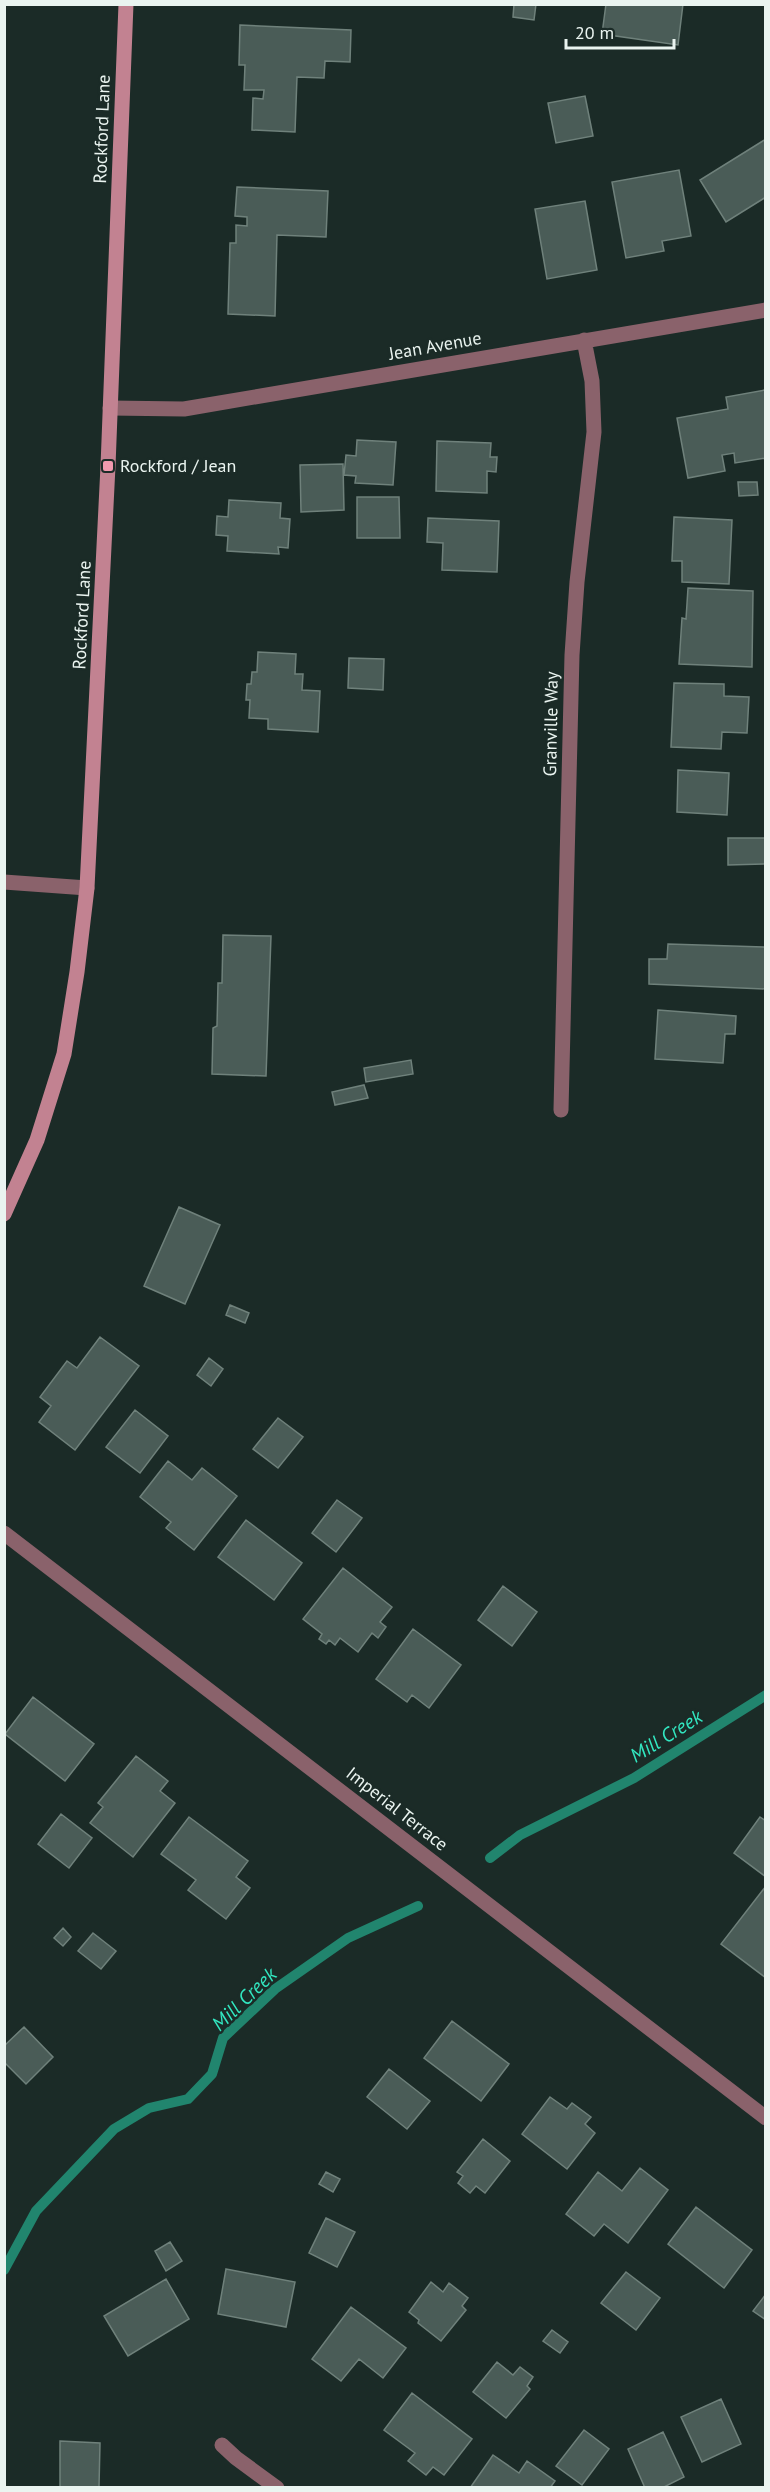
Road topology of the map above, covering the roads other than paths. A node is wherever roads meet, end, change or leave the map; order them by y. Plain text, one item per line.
1 (126, 4) edge
2 (765, 310) edge
3 (584, 340) junction
4 (110, 408) junction
5 (4, 882) edge
6 (87, 888) junction
7 (561, 1110) dead end
8 (4, 1214) edge
9 (4, 1533) edge
10 (765, 2118) edge
11 (222, 2445) dead end
12 (278, 2487) edge

1 - 4 main road, Rockford Lane
2 - 3 street, Jean Avenue
3 - 4 street, Jean Avenue
3 - 7 street, Granville Way
4 - 6 main road, Rockford Lane
5 - 6 street
6 - 8 main road, Rockford Lane
9 - 10 street, Imperial Terrace
11 - 12 street

